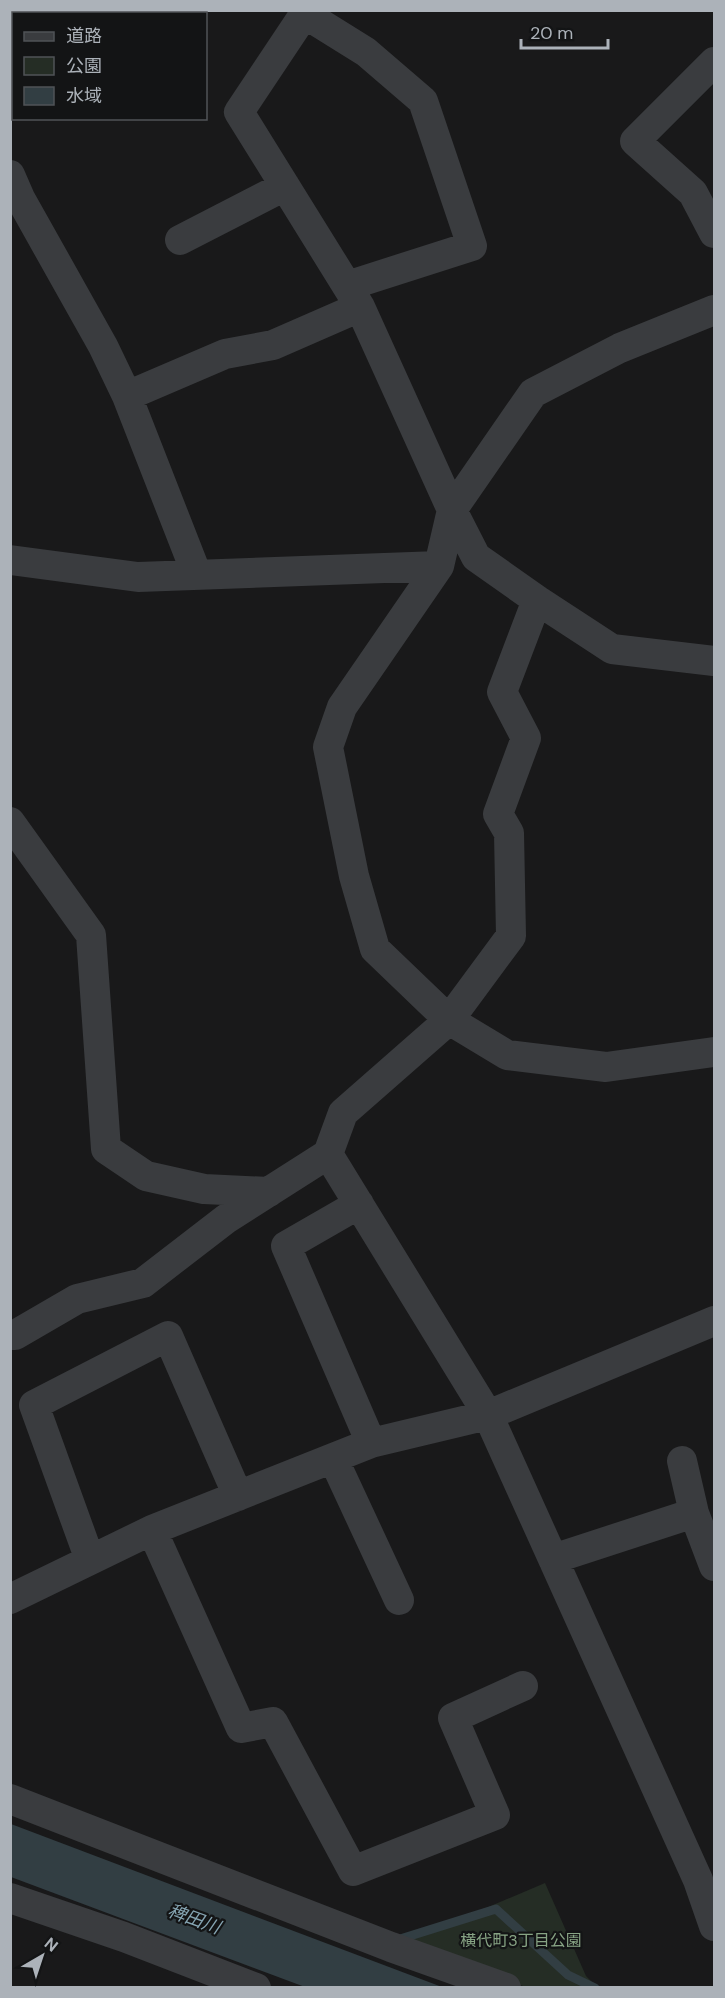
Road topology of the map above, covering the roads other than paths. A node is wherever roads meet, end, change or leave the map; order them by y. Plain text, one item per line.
1 (306, 12) edge
2 (714, 62) edge
3 (10, 175) edge
4 (285, 186) junction
5 (714, 233) edge
6 (180, 240) dead end
7 (353, 297) junction
8 (714, 310) edge
9 (127, 396) junction
10 (452, 510) junction
11 (10, 560) edge
12 (439, 566) junction
13 (197, 575) junction
14 (537, 600) junction
15 (714, 661) edge
16 (10, 822) edge
17 (449, 1020) junction
18 (714, 1052) edge
19 (328, 1154) junction
20 (269, 1192) junction
21 (359, 1204) junction
22 (714, 1321) edge
23 (10, 1335) edge
24 (488, 1415) junction
25 (371, 1443) junction
26 (333, 1458) junction
27 (682, 1461) dead end
28 (238, 1496) junction
29 (694, 1513) junction
30 (152, 1530) junction
31 (553, 1559) junction
32 (90, 1560) junction
33 (714, 1566) edge
34 (10, 1599) edge
35 (399, 1600) dead end
36 (523, 1686) dead end
37 (10, 1799) edge
38 (10, 1898) edge
39 (714, 1926) edge
40 (256, 1988) edge
41 (506, 1988) edge

1 - 4 street
1 - 7 street
2 - 5 street
3 - 9 street
4 - 6 street
4 - 7 street
7 - 9 street
7 - 10 street
8 - 10 street
9 - 13 street
10 - 12 street
10 - 14 street
11 - 13 street
12 - 13 street
12 - 17 street
14 - 15 street
14 - 17 street
16 - 20 street
17 - 18 street
17 - 19 street
19 - 20 street
19 - 21 street
20 - 23 street
21 - 24 street
21 - 25 street
22 - 24 street
24 - 25 street
24 - 31 street
25 - 26 street
26 - 28 street
26 - 35 street
27 - 29 street
28 - 30 street
28 - 32 street
29 - 31 street
29 - 33 street
30 - 32 street
30 - 36 street
31 - 39 street
32 - 34 street
37 - 41 street
38 - 40 street

